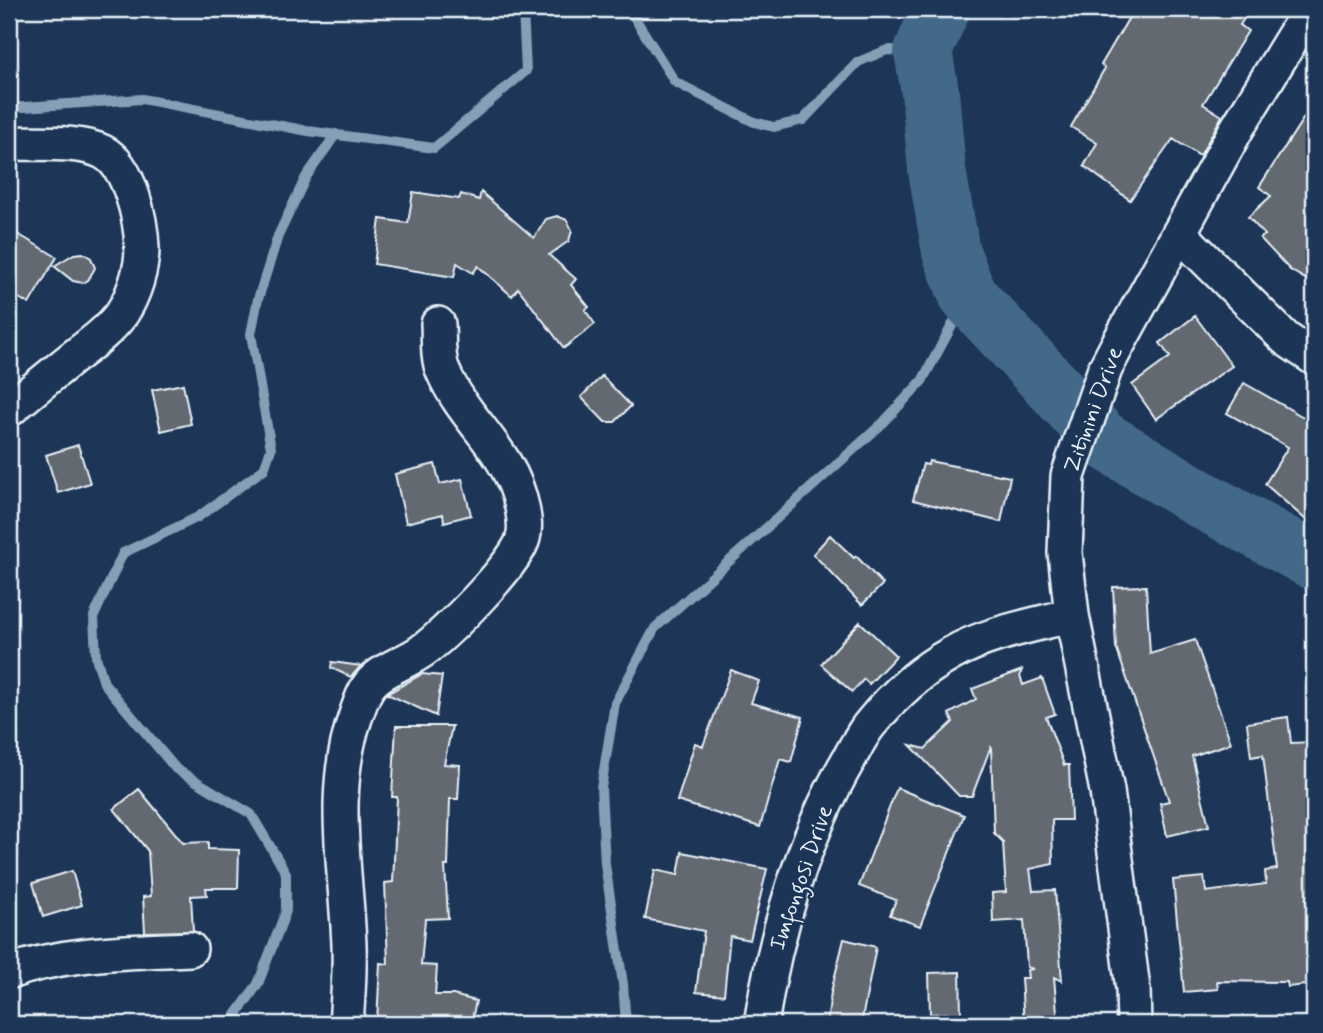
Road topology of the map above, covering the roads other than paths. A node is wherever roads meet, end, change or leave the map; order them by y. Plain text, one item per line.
1 (1310, 9) edge
2 (9, 143) edge
3 (1179, 233) junction
4 (439, 324) dead end
5 (1314, 358) edge
6 (9, 410) edge
7 (1072, 615) junction
8 (190, 949) dead end
9 (9, 972) edge
10 (346, 1024) edge
11 (761, 1024) edge
12 (1134, 1024) edge

1 - 3 street, Zitinini Drive
2 - 6 street
3 - 5 street
3 - 7 street, Zitinini Drive
4 - 10 street
7 - 11 street, Imfongosi Drive
7 - 12 street, Zitinini Drive
8 - 9 street

